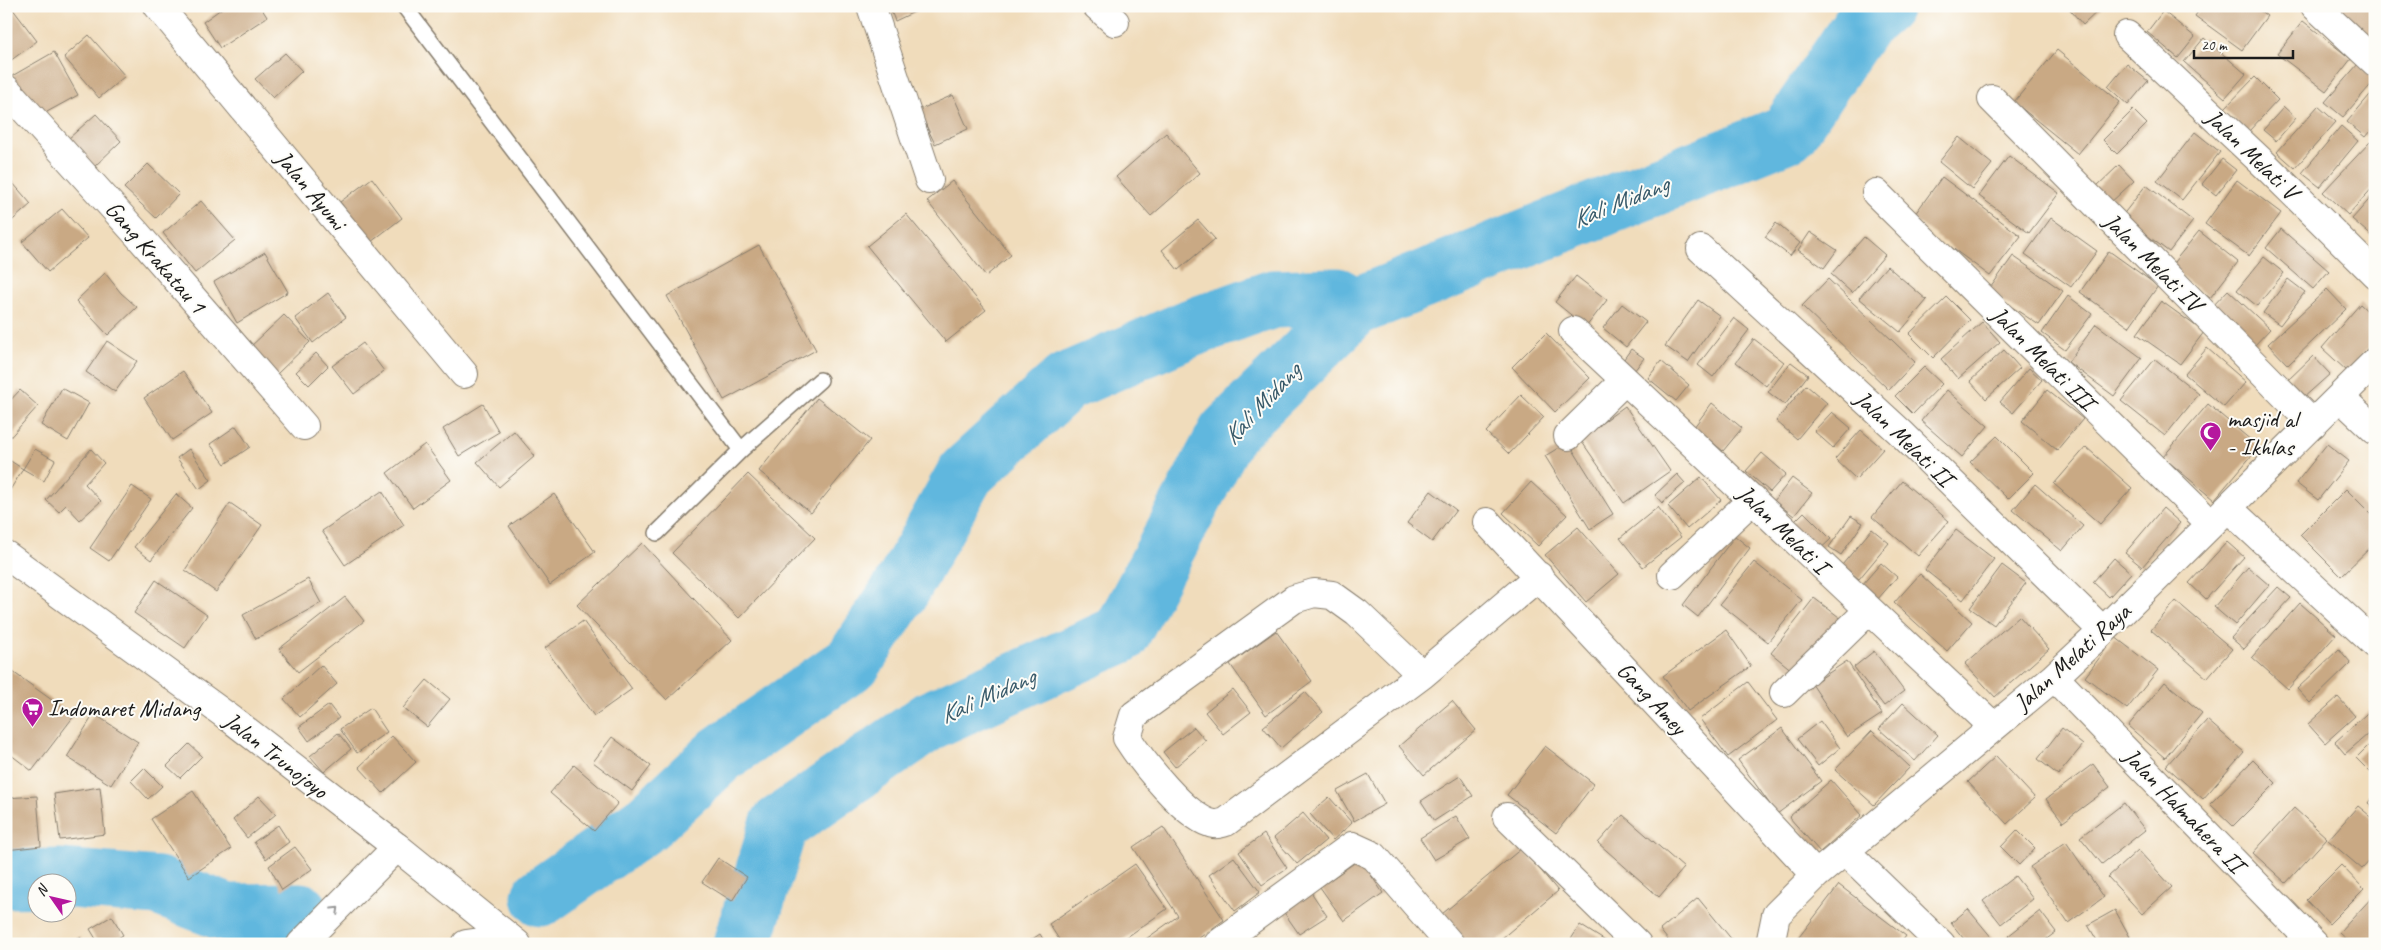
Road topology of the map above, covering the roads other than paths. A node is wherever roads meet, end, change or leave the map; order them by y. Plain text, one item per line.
1 (158, 6) edge
2 (404, 6) edge
3 (871, 6) edge
4 (2315, 6) edge
5 (2127, 35) dead end
6 (2375, 62) edge
7 (6, 89) edge
8 (1992, 99) dead end
9 (929, 180) dead end
10 (1876, 192) dead end
11 (1701, 249) dead end
12 (2375, 274) edge
13 (1573, 331) dead end
14 (2375, 362) edge
15 (464, 374) dead end
16 (820, 380) dead end
17 (1625, 380) junction
18 (2340, 397) junction
19 (2313, 424) junction
20 (304, 426) dead end
21 (2375, 430) edge
22 (1568, 436) dead end
23 (741, 450) junction
24 (1753, 499) junction
25 (2220, 516) junction
26 (1486, 522) dead end
27 (656, 533) dead end
28 (6, 555) edge
29 (1672, 575) dead end
30 (1539, 576) junction
31 (1868, 611) junction
32 (2103, 631) junction
33 (2375, 644) edge
34 (1422, 675) junction
35 (2054, 677) junction
36 (1784, 693) dead end
37 (1994, 727) junction
38 (1507, 817) dead end
39 (397, 847) junction
40 (1846, 852) junction
41 (1816, 875) junction
42 (2297, 938) edge
43 (513, 941) edge
44 (1773, 942) edge
45 (301, 944) edge
46 (466, 944) edge
47 (1218, 944) edge
48 (1450, 944) edge
49 (1637, 944) edge
50 (1941, 944) edge

1 - 15 street, Jalan Ayumi
2 - 23 lane
3 - 9 street
4 - 6 street
5 - 12 street, Jalan Melati V
7 - 20 street, Gang Krakatau 1
8 - 19 street, Jalan Melati IV
10 - 25 street, Jalan Melati III
11 - 32 street, Jalan Melati II
13 - 17 street, Jalan Melati I
14 - 18 street, Jalan Melati Raya
16 - 23 lane
17 - 22 street
17 - 24 street, Jalan Melati I
18 - 19 street, Jalan Melati Raya
18 - 21 street
19 - 25 street, Jalan Melati Raya
23 - 27 lane
24 - 29 street
24 - 31 street, Jalan Melati I
25 - 32 street, Jalan Melati Raya
25 - 33 street, Jalan Melati III
26 - 30 street, Gang Amey
28 - 39 street, Jalan Trunojoyo
30 - 34 street
30 - 41 street, Gang Amey
31 - 36 street
31 - 37 street, Jalan Melati I
32 - 35 street, Jalan Melati Raya
34 - 34 street
35 - 37 street, Jalan Melati Raya
35 - 42 street, Jalan Halmahera II
37 - 40 street, Jalan Melati Raya
38 - 49 street
39 - 43 street, Jalan Trunojoyo
45 -> 39 street
40 - 41 street, Jalan Melati Raya
40 - 50 street
41 - 44 street, Jalan Melati Raya
43 - 46 street
47 - 48 street

